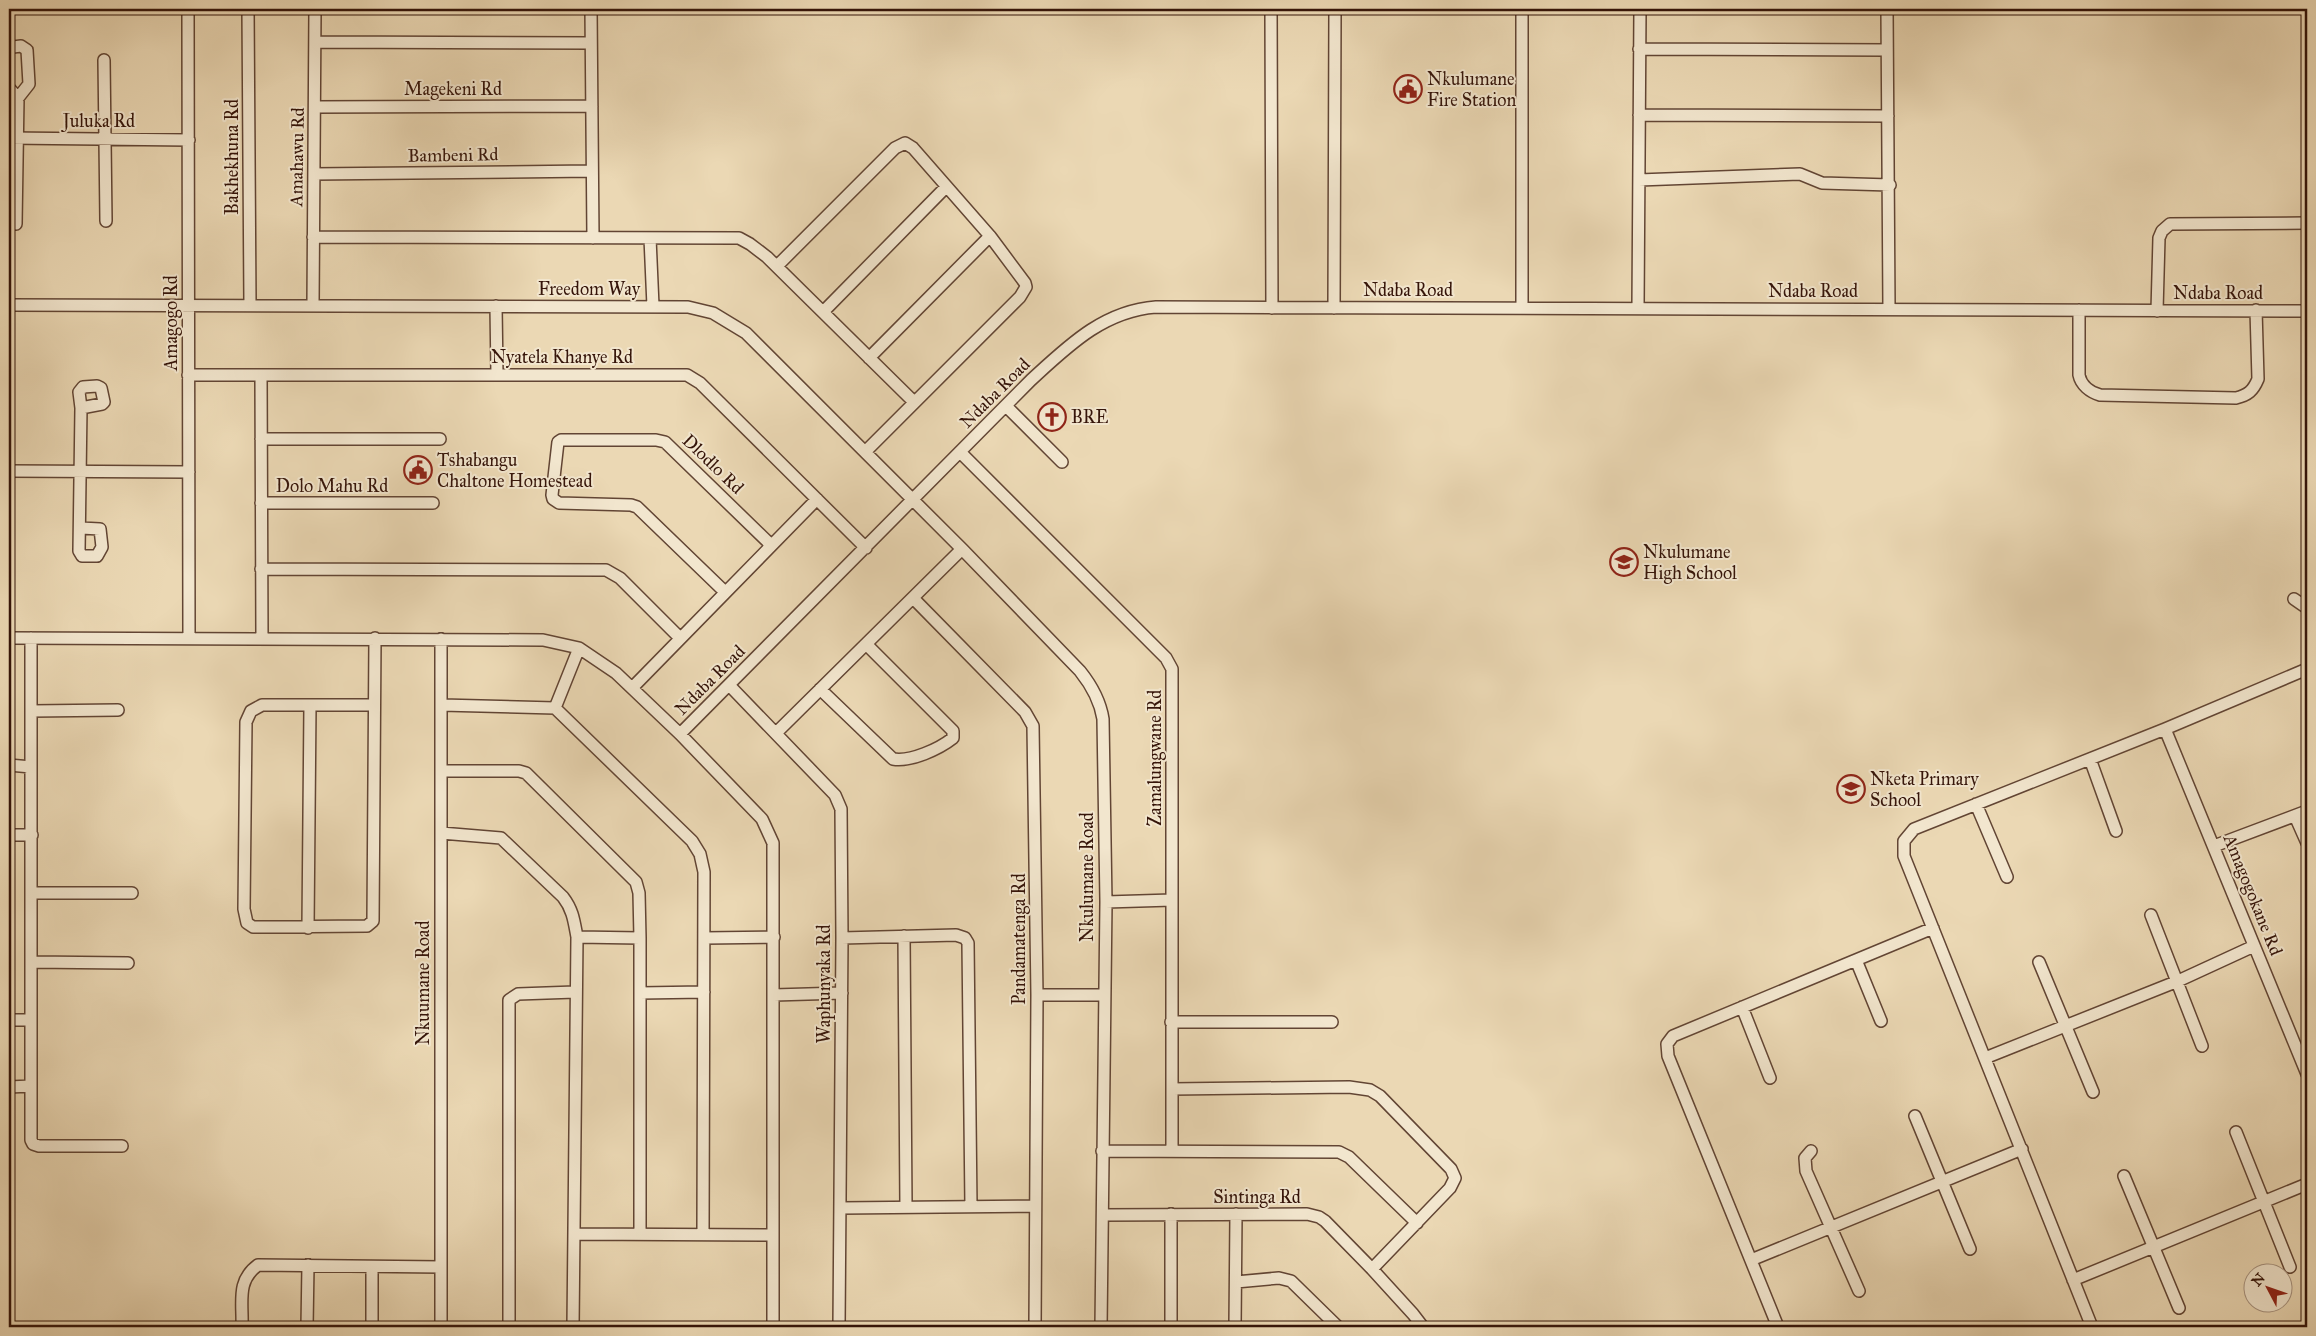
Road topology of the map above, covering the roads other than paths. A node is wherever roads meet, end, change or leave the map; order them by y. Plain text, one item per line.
1 (188, 9) edge
2 (248, 9) edge
3 (315, 9) edge
4 (591, 9) edge
5 (1271, 9) edge
6 (1336, 9) edge
7 (1522, 9) edge
8 (1640, 9) edge
9 (1887, 9) edge
10 (315, 42) junction
11 (591, 43) junction
12 (1639, 49) junction
13 (9, 50) edge
14 (1886, 50) junction
15 (104, 60) dead end
16 (9, 88) edge
17 (18, 98) junction
18 (592, 106) junction
19 (315, 107) junction
20 (1639, 115) junction
21 (1888, 116) junction
22 (13, 138) edge
23 (107, 139) junction
24 (189, 140) junction
25 (592, 170) junction
26 (314, 174) junction
27 (1638, 180) junction
28 (1890, 185) junction
29 (946, 187) junction
30 (106, 221) dead end
31 (2307, 223) edge
32 (16, 224) dead end
33 (990, 236) junction
34 (314, 237) junction
35 (593, 238) junction
36 (650, 238) junction
37 (777, 266) junction
38 (9, 305) edge
39 (189, 305) junction
40 (250, 305) junction
41 (313, 305) junction
42 (496, 306) junction
43 (653, 306) junction
44 (1522, 307) junction
45 (1272, 308) junction
46 (1334, 308) junction
47 (1638, 308) junction
48 (1889, 309) junction
49 (2079, 310) junction
50 (2256, 310) junction
51 (2158, 311) junction
52 (2307, 311) edge
53 (823, 312) junction
54 (869, 358) junction
55 (188, 375) junction
56 (497, 375) junction
57 (260, 376) junction
58 (914, 402) junction
59 (1006, 406) junction
60 (81, 408) dead end
61 (440, 438) dead end
62 (261, 439) junction
63 (865, 452) junction
64 (960, 452) junction
65 (1062, 462) dead end
66 (9, 472) edge
67 (80, 472) junction
68 (188, 472) junction
69 (817, 499) junction
70 (913, 500) junction
71 (433, 503) dead end
72 (261, 504) junction
73 (81, 528) dead end
74 (771, 545) junction
75 (866, 548) junction
76 (962, 549) junction
77 (261, 569) junction
78 (725, 592) junction
79 (913, 598) junction
80 (2294, 599) dead end
81 (2307, 608) edge
82 (9, 638) edge
83 (31, 638) junction
84 (189, 638) junction
85 (262, 638) junction
86 (375, 638) junction
87 (680, 638) junction
88 (441, 639) junction
89 (866, 644) junction
90 (578, 648) junction
91 (2307, 669) edge
92 (729, 685) junction
93 (633, 688) junction
94 (820, 689) junction
95 (374, 704) junction
96 (310, 705) junction
97 (442, 705) junction
98 (555, 708) junction
99 (118, 710) dead end
100 (32, 711) junction
101 (2165, 729) junction
102 (776, 733) junction
103 (680, 734) junction
104 (2090, 759) junction
105 (9, 765) edge
106 (31, 766) junction
107 (442, 771) junction
108 (1976, 804) junction
109 (2307, 811) edge
110 (2295, 816) junction
111 (2116, 830) dead end
112 (440, 833) junction
113 (9, 835) edge
114 (32, 835) junction
115 (2307, 844) edge
116 (2214, 846) junction
117 (2007, 877) dead end
118 (31, 893) junction
119 (132, 893) dead end
120 (1172, 900) junction
121 (1106, 902) junction
122 (2151, 916) dead end
123 (308, 928) junction
124 (1933, 928) junction
125 (904, 936) junction
126 (576, 937) junction
127 (774, 937) junction
128 (640, 938) junction
129 (705, 938) junction
130 (842, 938) junction
131 (2254, 946) junction
132 (1856, 960) junction
133 (31, 962) junction
134 (2039, 962) dead end
135 (128, 963) dead end
136 (2178, 981) junction
137 (575, 992) junction
138 (704, 992) junction
139 (842, 993) junction
140 (640, 994) junction
141 (774, 995) junction
142 (1037, 995) junction
143 (1104, 995) junction
144 (1742, 1007) junction
145 (9, 1020) edge
146 (30, 1020) junction
147 (1881, 1021) dead end
148 (1171, 1022) junction
149 (1332, 1022) dead end
150 (2065, 1027) junction
151 (2202, 1046) dead end
152 (1985, 1058) junction
153 (2305, 1061) edge
154 (2307, 1074) edge
155 (1770, 1078) dead end
156 (31, 1086) junction
157 (9, 1087) edge
158 (1172, 1089) junction
159 (2093, 1092) dead end
160 (1915, 1116) dead end
161 (2236, 1132) dead end
162 (122, 1146) dead end
163 (1172, 1150) junction
164 (1811, 1150) dead end
165 (2022, 1150) junction
166 (1102, 1151) junction
167 (2124, 1176) dead end
168 (1944, 1182) junction
169 (2307, 1184) edge
170 (2265, 1202) junction
171 (971, 1206) junction
172 (1035, 1206) junction
173 (906, 1207) junction
174 (841, 1208) junction
175 (1171, 1214) junction
176 (1236, 1214) junction
177 (1103, 1215) junction
178 (1417, 1223) junction
179 (1830, 1227) junction
180 (575, 1234) junction
181 (640, 1234) junction
182 (703, 1234) junction
183 (772, 1235) junction
184 (2153, 1248) junction
185 (1970, 1249) dead end
186 (1751, 1260) junction
187 (2289, 1264) edge
188 (308, 1265) junction
189 (441, 1267) junction
190 (372, 1268) junction
191 (1372, 1269) junction
192 (2073, 1280) junction
193 (1236, 1282) junction
194 (1859, 1291) dead end
195 (2179, 1308) dead end
196 (242, 1327) edge
197 (307, 1327) edge
198 (372, 1327) edge
199 (441, 1327) edge
200 (509, 1327) edge
201 (573, 1327) edge
202 (772, 1327) edge
203 (839, 1327) edge
204 (1035, 1327) edge
205 (1101, 1327) edge
206 (1171, 1327) edge
207 (1235, 1327) edge
208 (1338, 1327) edge
209 (1423, 1327) edge
210 (1778, 1327) edge
211 (2092, 1327) edge

1 - 24 street, Amagogo Rd
2 - 40 street, Bakhekhuna Rd
3 - 10 street, Amahawu Rd
4 - 11 street
5 - 45 street
6 - 46 street
7 - 44 street
8 - 12 street
9 - 14 street
10 - 11 street
10 - 19 street, Amahawu Rd
11 - 18 street
12 - 14 street
12 - 20 street
13 - 17 street
14 - 21 street
15 - 23 street
16 - 17 street
17 - 22 street
18 - 19 street, Magekeni Rd
18 - 25 street
19 - 26 street, Amahawu Rd
20 - 21 street
20 - 27 street
21 - 28 street
22 - 23 street, Juluka Rd
22 - 32 street
23 - 24 street, Juluka Rd
23 - 30 street
24 - 39 street, Amagogo Rd
25 - 26 street, Bambeni Rd
25 - 35 street
26 - 34 street, Amahawu Rd
27 - 28 street
27 - 47 street
28 - 48 street
29 - 33 street
29 - 37 street
29 - 53 street
31 - 51 street
33 - 54 street
33 - 58 street
34 - 35 street
34 - 41 street, Amahawu Rd
35 - 36 street
36 - 37 street
36 - 43 street
37 - 53 street
38 - 39 street, Freedom Way
39 - 40 street, Freedom Way
39 - 55 street, Amagogo Rd
40 - 41 street, Freedom Way
41 - 42 street, Freedom Way
42 - 43 street, Freedom Way
42 - 56 street
43 - 63 street, Freedom Way
44 - 46 street, Ndaba Road
44 - 47 street, Ndaba Road
45 - 46 street, Ndaba Road
45 - 59 street, Ndaba Road
47 - 48 street, Ndaba Road
48 - 49 street, Ndaba Road
49 - 50 street
49 - 51 street, Ndaba Road
50 - 51 street, Ndaba Road
50 - 52 street, Ndaba Road
53 - 54 street
54 - 58 street
55 - 57 street, Nyatela Khanye Rd
55 - 68 street, Amagogo Rd
56 - 57 street, Nyatela Khanye Rd
56 - 69 street, Nyatela Khanye Rd
57 - 62 street
58 - 63 street
59 - 64 street, Ndaba Road
59 - 65 street
60 - 67 street
61 - 62 street
62 - 72 street
63 - 70 street, Freedom Way
64 - 70 street, Ndaba Road
64 - 120 street, Zamalungwane Rd
66 - 67 street
67 - 68 street
67 - 73 street
68 - 84 street, Amagogo Rd
69 - 74 street
69 - 75 street, Nyatela Khanye Rd
70 - 75 street, Ndaba Road
70 - 76 street, Nkulumane Road
71 - 72 street, Dolo Mahu Rd
72 - 77 street
74 - 78 street
74 - 78 street, Dlodlo Rd
75 - 92 street, Ndaba Road
76 - 79 street
76 - 121 street, Nkulumane Road
77 - 85 street
77 - 87 street
78 - 87 street
79 - 89 street
79 - 142 street, Pandamatenga Rd
80 - 81 street
82 - 83 street
83 - 84 street
83 - 100 street
84 - 85 street
85 - 86 street
86 - 88 street
86 - 95 street
87 - 93 street
88 - 90 street
88 - 97 street, Nkuumane Road
89 - 94 street
89 - 94 street
90 - 93 street
90 - 98 street
91 - 101 street
92 - 102 street, Waphunyaka Rd
92 - 103 street, Ndaba Road
93 - 103 street
94 - 102 street
95 - 96 street
95 - 123 street
96 - 123 street
96 - 123 street
97 - 98 street
97 - 107 street, Nkuumane Road
98 - 129 street
99 - 100 street
100 - 106 street
101 - 104 street
101 - 116 street, Amagogokane Rd
102 - 130 street, Waphunyaka Rd
103 - 127 street
104 - 108 street
104 - 111 street
105 - 106 street
106 - 114 street
107 - 112 street, Nkuumane Road
107 - 128 street
108 - 117 street
108 - 124 street
109 - 110 street
110 - 115 street
110 - 116 street
112 - 126 street
112 - 189 street, Nkuumane Road
113 - 114 street
114 - 118 street
116 - 131 street, Amagogokane Rd
118 - 119 street
118 - 133 street
120 - 121 street
120 - 148 street, Zamalungwane Rd
121 - 143 street, Nkulumane Road
122 - 136 street
124 - 132 street
124 - 152 street
125 - 130 street
125 - 171 street
125 - 173 street
126 - 128 street
126 - 137 street
127 - 129 street
127 - 141 street
128 - 140 street
129 - 138 street
130 - 139 street, Waphunyaka Rd
131 - 136 street
131 - 153 street, Amagogokane Rd
132 - 144 street
132 - 147 street
133 - 135 street
133 - 146 street
134 - 150 street
136 - 150 street
136 - 151 street
137 - 180 street
137 - 200 street
138 - 140 street
138 - 182 street
139 - 141 street
139 - 174 street, Waphunyaka Rd
140 - 181 street
141 - 183 street
142 - 143 street
142 - 172 street, Pandamatenga Rd
143 - 166 street, Nkulumane Road
144 - 155 street
144 - 186 street
145 - 146 street
146 - 156 street
148 - 149 street
148 - 158 street, Zamalungwane Rd
150 - 152 street
150 - 159 street
152 - 165 street
153 - 154 street, Amagogokane Rd
156 - 157 street
156 - 162 street
158 - 163 street, Zamalungwane Rd
158 - 178 street
160 - 168 street
161 - 170 street
163 - 166 street
163 - 178 street
164 - 179 street
165 - 168 street
165 - 192 street
166 - 177 street, Nkulumane Road
167 - 184 street
168 - 179 street
168 - 185 street
169 - 170 street
170 - 184 street
170 - 187 street
171 - 172 street
171 - 173 street
172 - 204 street, Pandamatenga Rd
173 - 174 street
174 - 203 street, Waphunyaka Rd
175 - 176 street, Sintinga Rd
175 - 177 street, Sintinga Rd
175 - 206 street
176 - 191 street, Sintinga Rd
176 - 193 street
177 - 205 street, Nkulumane Road
178 - 191 street
179 - 186 street
179 - 194 street
180 - 181 street
180 - 201 street
181 - 182 street
182 - 183 street
183 - 202 street
184 - 192 street
184 - 195 street
186 - 210 street
188 - 190 street
188 - 196 street
188 - 197 street
189 - 190 street
189 - 199 street, Nkuumane Road
190 - 198 street
191 - 209 street, Sintinga Rd
192 - 211 street
193 - 207 street
193 - 208 street

